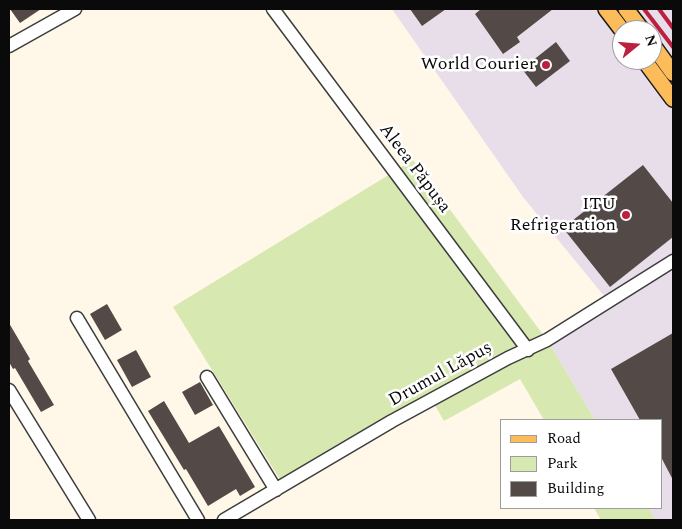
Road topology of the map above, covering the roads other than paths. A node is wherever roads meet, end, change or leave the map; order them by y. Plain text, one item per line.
1 (75, 9) edge
2 (273, 9) edge
3 (606, 9) edge
4 (626, 9) edge
5 (54, 14) edge
6 (614, 20) edge
7 (634, 20) edge
8 (9, 46) edge
9 (662, 57) edge
10 (651, 70) edge
11 (673, 72) edge
12 (673, 99) edge
13 (673, 261) edge
14 (77, 318) dead end
15 (528, 350) junction
16 (206, 377) dead end
17 (9, 390) edge
18 (276, 490) junction
19 (89, 520) edge
20 (198, 520) edge
21 (224, 520) edge

1 - 5 street
2 - 15 street, Aleea Păpușa
3 - 6 main road
4 - 7 main road
5 - 8 street
9 - 11 main road
10 - 12 main road
13 - 15 street, Drumul Lăpuș
14 - 20 street
15 - 18 street, Drumul Lăpuș
16 - 18 street
17 - 19 street
18 - 21 street, Drumul Lăpuș

